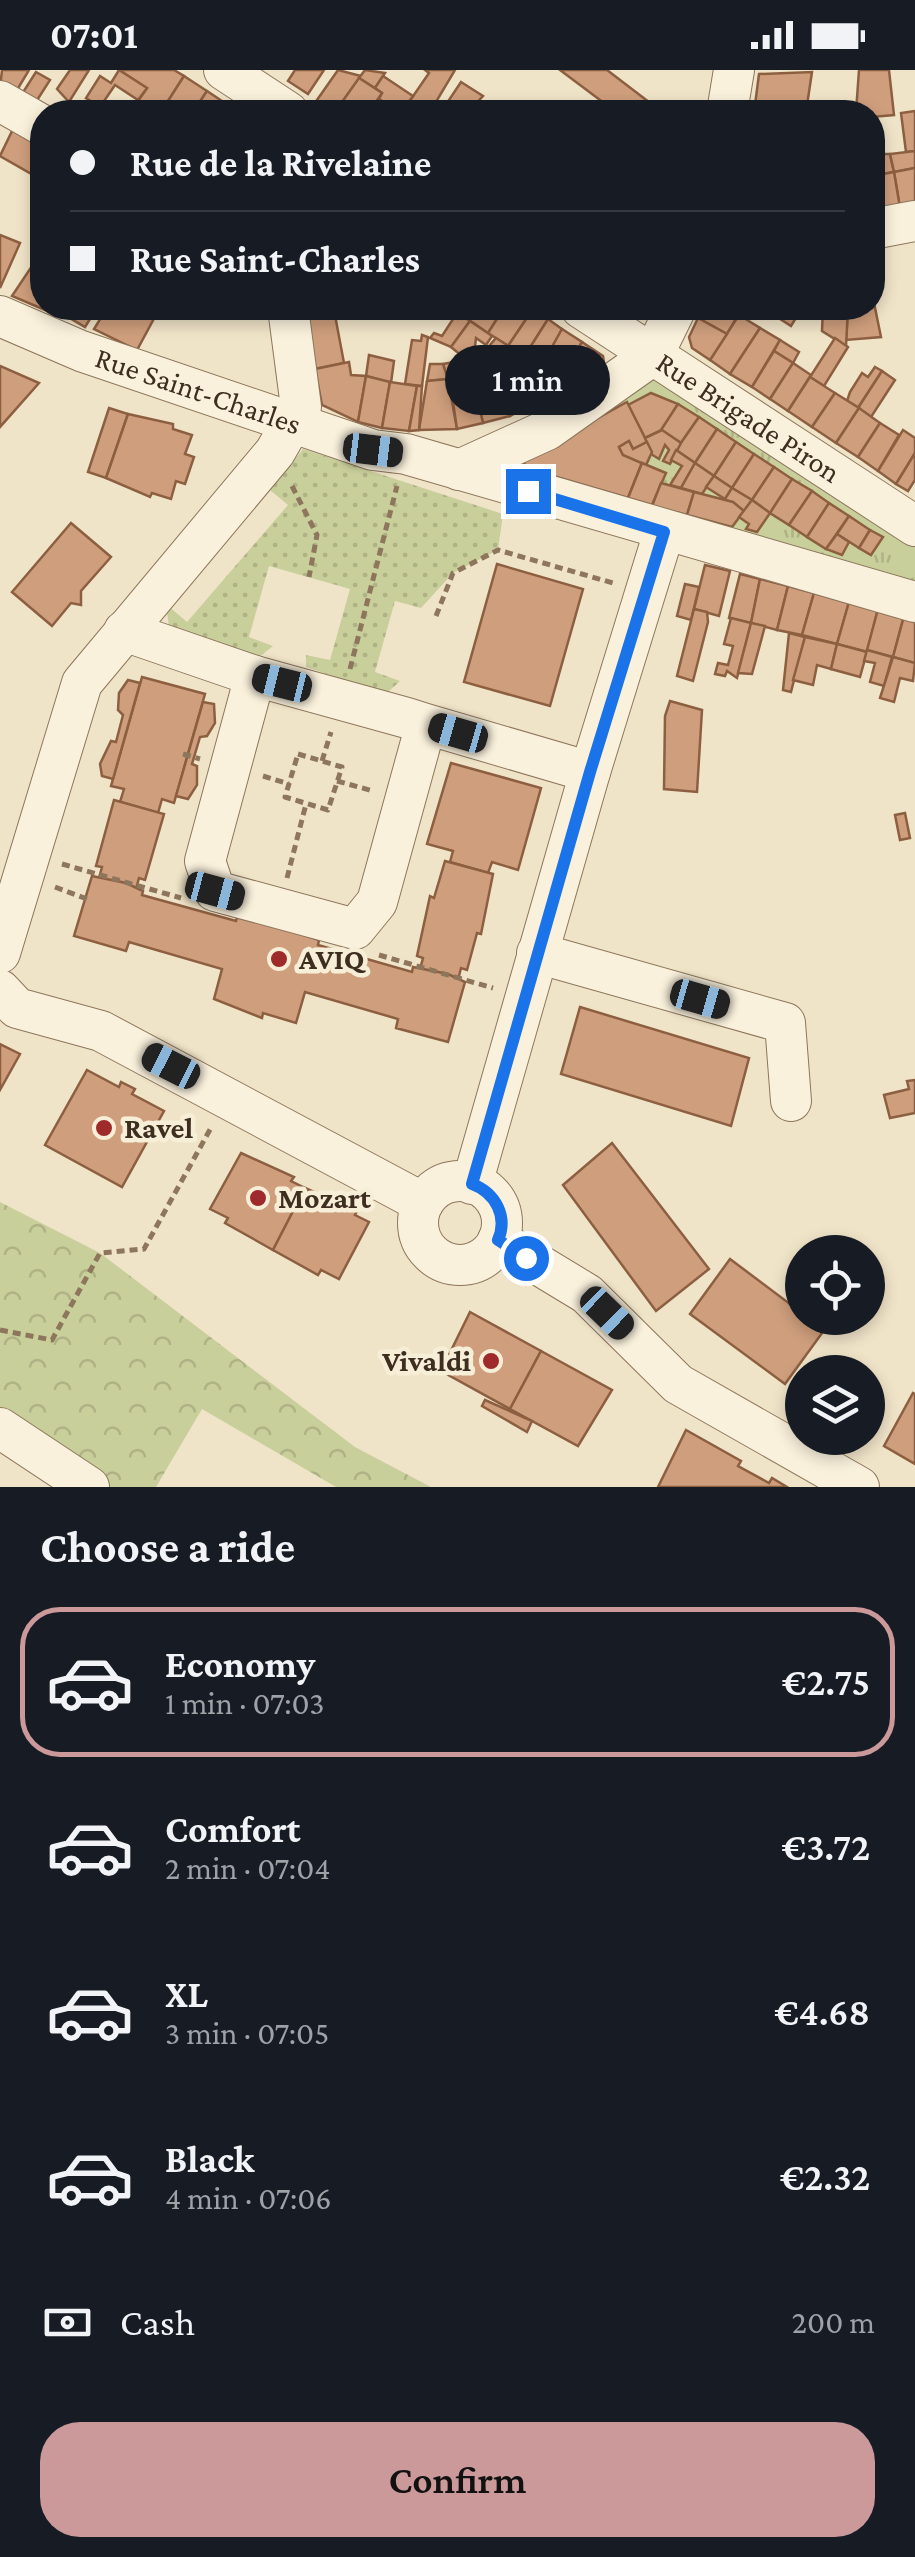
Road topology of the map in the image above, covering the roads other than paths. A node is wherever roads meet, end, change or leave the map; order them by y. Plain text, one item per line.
1 (224, 70) edge
2 (734, 70) edge
3 (270, 100) edge
4 (729, 100) edge
5 (0, 101) edge
6 (30, 118) edge
7 (915, 220) edge
8 (885, 226) edge
9 (0, 316) edge
10 (290, 320) edge
11 (598, 320) edge
12 (670, 320) edge
13 (652, 356) junction
14 (284, 438) junction
15 (459, 470) junction
16 (915, 526) edge
17 (664, 532) junction
18 (915, 602) edge
19 (124, 631) junction
20 (255, 676) junction
21 (426, 724) junction
22 (590, 772) junction
23 (0, 953) edge
24 (537, 953) junction
25 (0, 990) edge
26 (790, 1101) dead end
27 (472, 1184) junction
28 (424, 1203) junction
29 (498, 1240) junction
30 (0, 1428) edge
31 (89, 1487) edge
32 (859, 1487) edge

1 - 3 street
2 - 4 street
5 - 6 street
7 - 8 street
9 - 14 street, Rue Saint-Charles
10 - 14 street
11 - 13 street, Rue Brigade Piron
12 - 13 street
13 - 15 street
13 - 16 street, Rue Brigade Piron
14 - 15 street, Rue Saint-Charles
14 - 19 street
15 - 17 street, Rue Saint-Charles
17 - 18 street, Rue Saint-Charles
17 - 22 street
19 - 20 street
19 - 23 street
20 - 21 street
20 - 21 street
21 - 22 street
22 - 24 street
24 - 26 street
24 - 27 street
25 - 28 street
27 - 28 street
27 - 29 street
28 - 29 street
29 - 32 street
30 - 31 street

